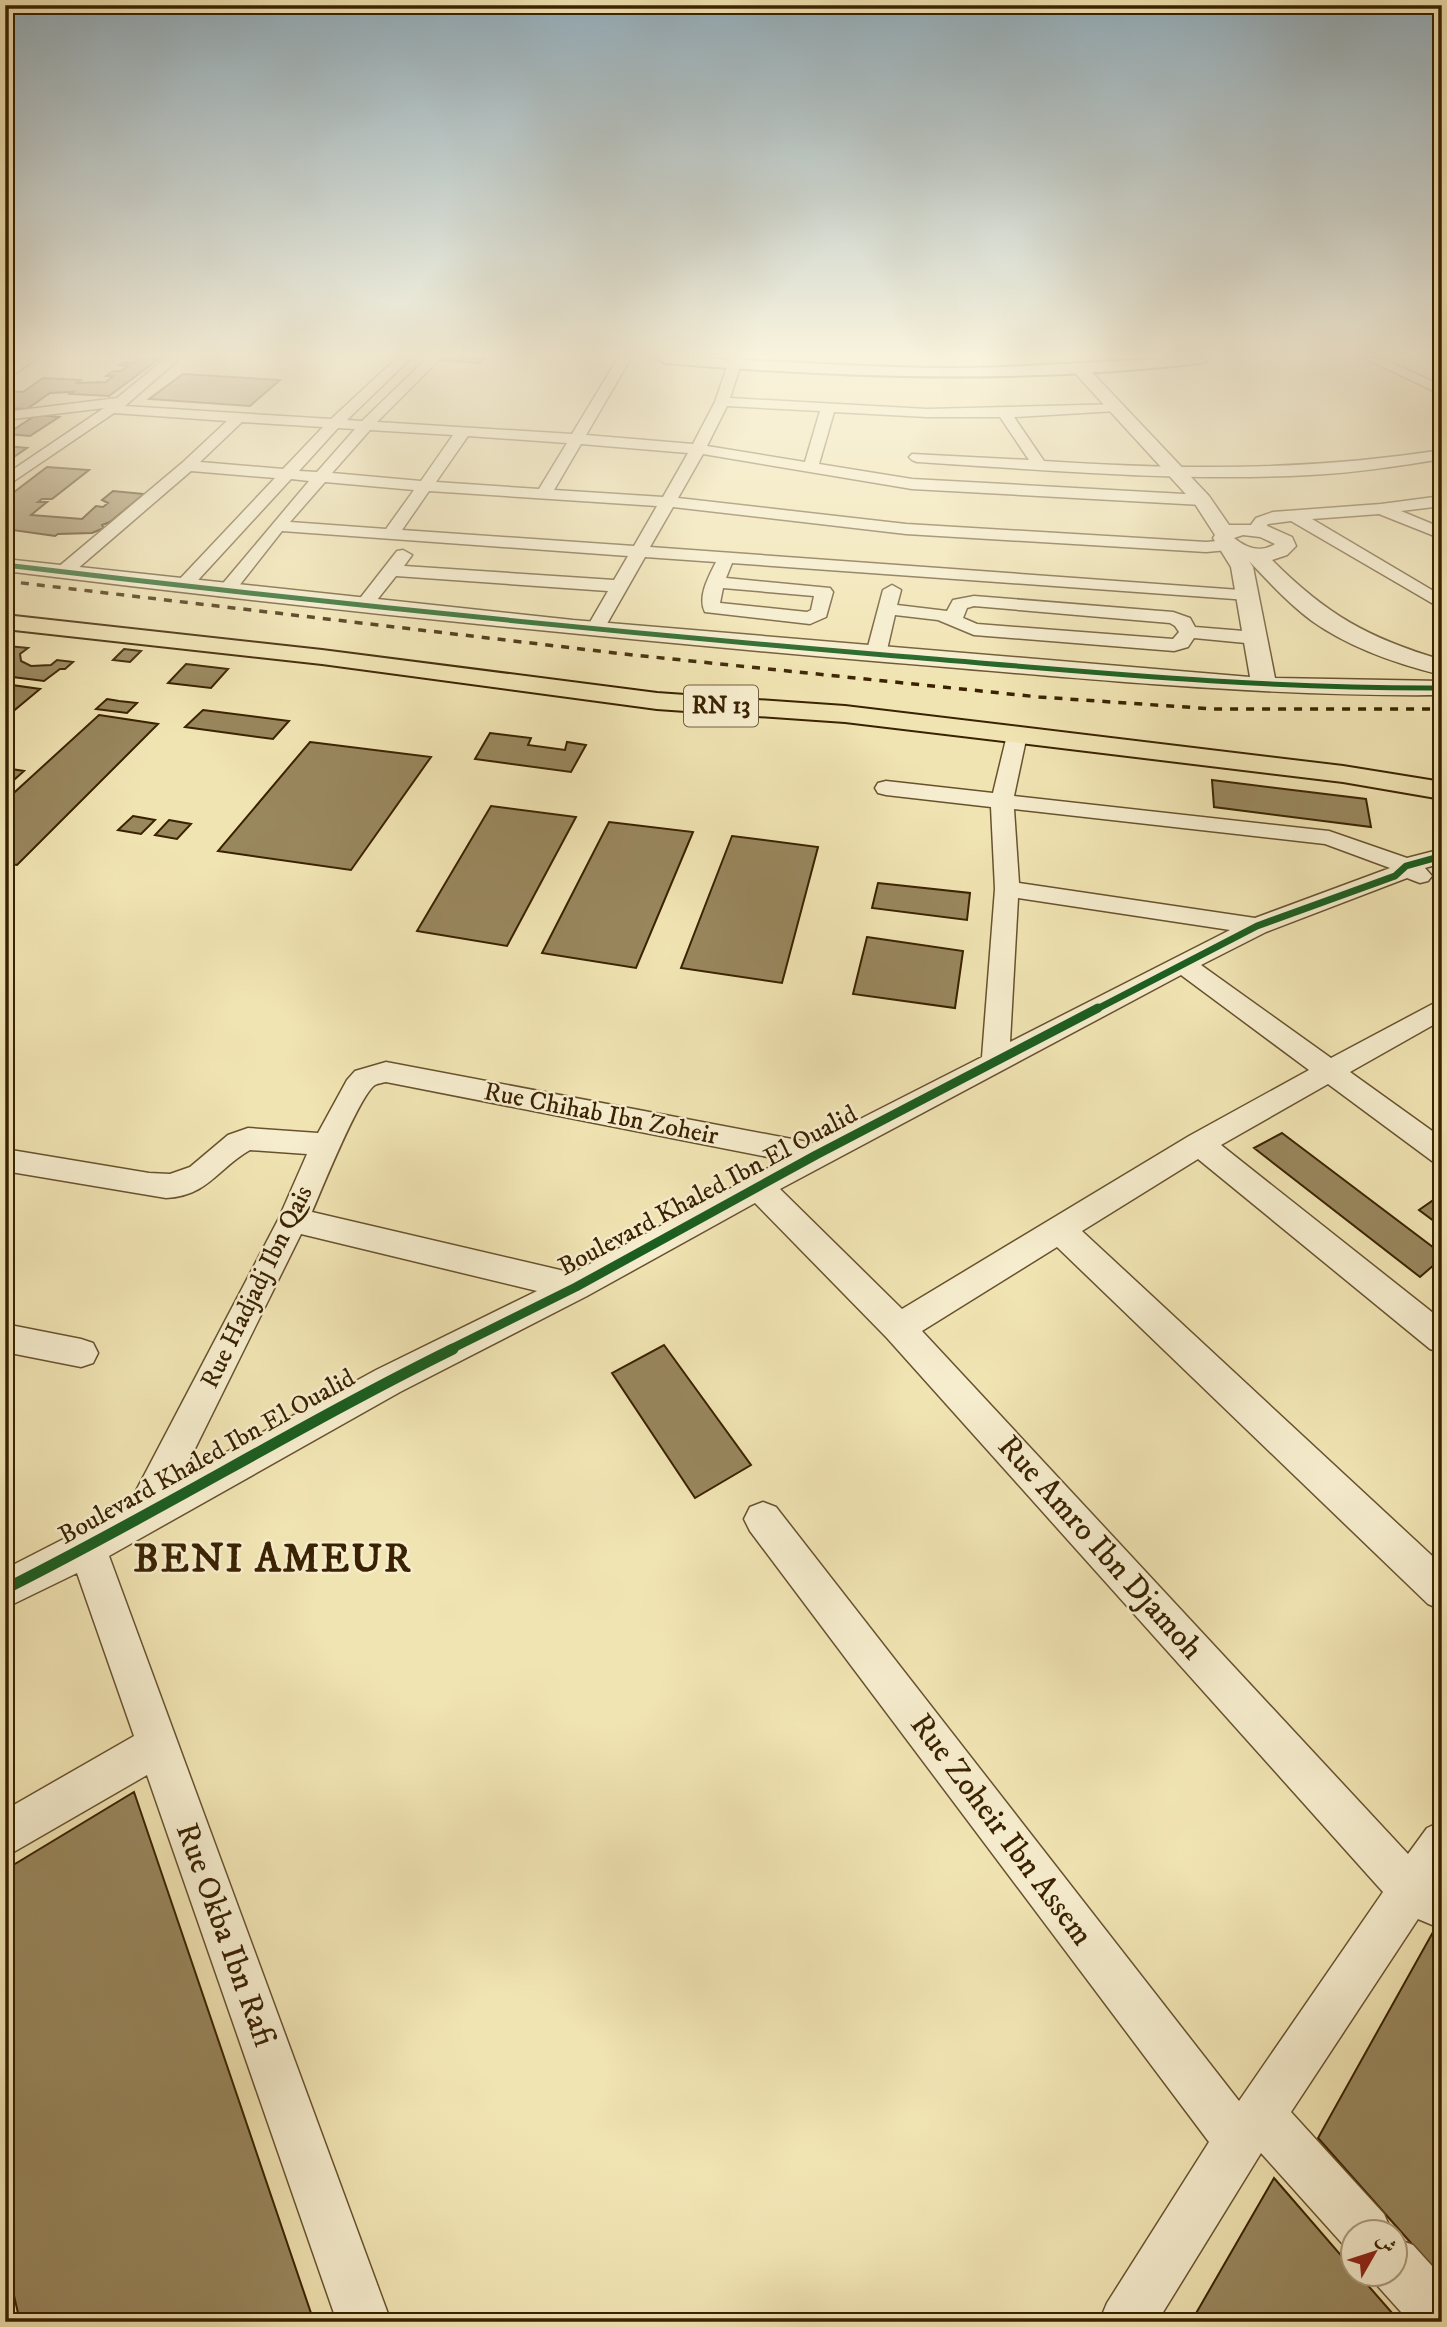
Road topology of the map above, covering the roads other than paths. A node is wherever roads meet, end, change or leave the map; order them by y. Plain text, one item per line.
1 (187, 466) edge
2 (27, 467) edge
3 (195, 467) edge
4 (296, 467) edge
5 (331, 467) edge
6 (439, 467) edge
7 (560, 467) edge
8 (688, 467) edge
9 (811, 467) edge
10 (915, 467) edge
11 (1083, 467) edge
12 (1171, 467) edge
13 (1341, 467) edge
14 (1176, 472) junction
15 (289, 474) junction
16 (321, 478) junction
17 (5, 482) edge
18 (912, 484) junction
19 (426, 486) junction
20 (544, 494) junction
21 (1202, 500) junction
22 (1442, 501) edge
23 (668, 502) junction
24 (1381, 509) junction
25 (1295, 516) junction
26 (278, 526) junction
27 (906, 529) junction
28 (1254, 529) junction
29 (391, 534) junction
30 (1442, 534) edge
31 (418, 536) junction
32 (1282, 543) junction
33 (1238, 550) junction
34 (638, 552) junction
35 (726, 558) junction
36 (5, 565) edge
37 (391, 570) junction
38 (896, 571) junction
39 (63, 572) junction
40 (716, 582) junction
41 (1072, 583) junction
42 (619, 586) junction
43 (182, 587) junction
44 (225, 592) junction
45 (1248, 595) junction
46 (1442, 604) edge
47 (363, 606) junction
48 (5, 607) edge
49 (887, 609) junction
50 (1071, 609) junction
51 (954, 618) junction
52 (5, 622) edge
53 (595, 629) junction
54 (1188, 632) junction
55 (1070, 637) junction
56 (1255, 638) junction
57 (876, 654) junction
58 (1442, 658) edge
59 (1442, 668) edge
60 (1264, 686) junction
61 (1442, 688) edge
62 (1017, 734) junction
63 (1438, 778) edge
64 (886, 788) dead end
65 (1002, 802) junction
66 (1442, 856) edge
67 (1417, 875) edge
68 (1007, 890) junction
69 (1257, 926) junction
70 (1182, 964) junction
71 (1442, 1008) edge
72 (995, 1061) junction
73 (1331, 1071) junction
74 (386, 1072) joint
75 (1199, 1144) junction
76 (326, 1145) junction
77 (1442, 1153) edge
78 (816, 1155) junction
79 (5, 1160) edge
80 (759, 1187) junction
81 (293, 1220) junction
82 (1061, 1231) junction
83 (576, 1287) junction
84 (899, 1328) junction
85 (5, 1338) edge
86 (1442, 1339) edge
87 (81, 1353) dead end
88 (141, 1518) junction
89 (763, 1519) dead end
90 (87, 1548) junction
91 (5, 1589) edge
92 (1442, 1591) edge
93 (157, 1746) junction
94 (5, 1835) edge
95 (1442, 1843) edge
96 (1427, 1899) edge
97 (1250, 2128) junction
98 (1350, 2218) edge
99 (1408, 2279) edge
100 (1442, 2317) edge
101 (365, 2322) edge
102 (1126, 2322) edge

1 - 39 street
2 - 17 street
3 - 15 street
4 - 15 street
5 - 16 street
6 - 19 street
7 - 20 street
8 - 23 street
9 - 18 street
10 - 18 street
11 - 14 street
12 - 14 street
13 - 14 street
14 - 21 street
15 - 16 street
15 - 43 street
16 - 19 street
16 - 26 street
18 - 21 street
18 - 27 street
19 - 20 street
19 - 29 street
20 - 23 street
21 - 28 street
21 - 33 street
22 - 24 street
23 - 27 street
23 - 34 street
24 - 25 street
24 - 30 street
25 - 28 street
25 - 32 street
25 - 46 street
26 - 29 street
26 - 44 street
27 - 33 street
27 - 38 street
28 - 32 street
28 - 33 street
29 - 31 street
31 - 34 street
31 - 37 street
32 - 33 street
32 - 58 street
33 - 45 street
33 - 59 street
34 - 35 street
34 - 42 street
35 - 38 street
35 - 40 street
36 - 39 street
37 - 42 street
37 - 47 street
38 - 41 street
38 - 49 street
39 - 43 street
40 - 40 street
41 - 45 street
41 - 50 street
42 - 53 street
43 - 44 street
44 - 47 street
45 - 56 street
47 - 53 street
48 - 63 main road, RN 13
49 - 51 street
49 - 57 street
50 - 51 street
50 - 54 street
50 - 55 street
51 - 55 street
52 - 62 main road, RN 13
53 - 57 street
54 - 55 street
54 - 56 street
56 - 60 street
57 - 60 street
60 - 61 street
62 - 63 main road, RN 13
62 - 65 street
64 - 65 street
65 - 67 street
65 - 68 street
66 - 67 street, Boulevard Khaled Ibn El Oualid
67 - 69 street, Boulevard Khaled Ibn El Oualid
68 - 69 street
68 - 72 street
69 - 70 street, Boulevard Khaled Ibn El Oualid
70 - 72 street, Boulevard Khaled Ibn El Oualid
70 - 73 street
71 - 73 street
72 - 78 street, Boulevard Khaled Ibn El Oualid
73 - 75 street
73 - 77 street
74 - 76 street, Rue Hadjadj Ibn Qais
74 - 78 street, Rue Chihab Ibn Zoheir
75 - 82 street
75 - 86 street
76 - 79 street
76 - 81 street, Rue Hadjadj Ibn Qais
78 - 80 street, Boulevard Khaled Ibn El Oualid
80 - 83 street, Boulevard Khaled Ibn El Oualid
80 - 84 street, Rue Amro Ibn Djamoh
81 - 83 street
81 - 88 street, Rue Hadjadj Ibn Qais
82 - 84 street
82 - 92 street
83 - 88 street, Boulevard Khaled Ibn El Oualid
84 - 96 street, Rue Amro Ibn Djamoh
85 - 87 street
88 - 90 street, Boulevard Khaled Ibn El Oualid
89 - 97 street, Rue Zoheir Ibn Assem
90 - 91 street, Boulevard Khaled Ibn El Oualid
90 - 93 street, Rue Okba Ibn Rafi
93 - 94 street
93 - 101 street, Rue Okba Ibn Rafi
95 - 96 street
96 - 97 street
97 - 98 street, Rue Zoheir Ibn Assem
97 - 102 street
99 - 100 street

